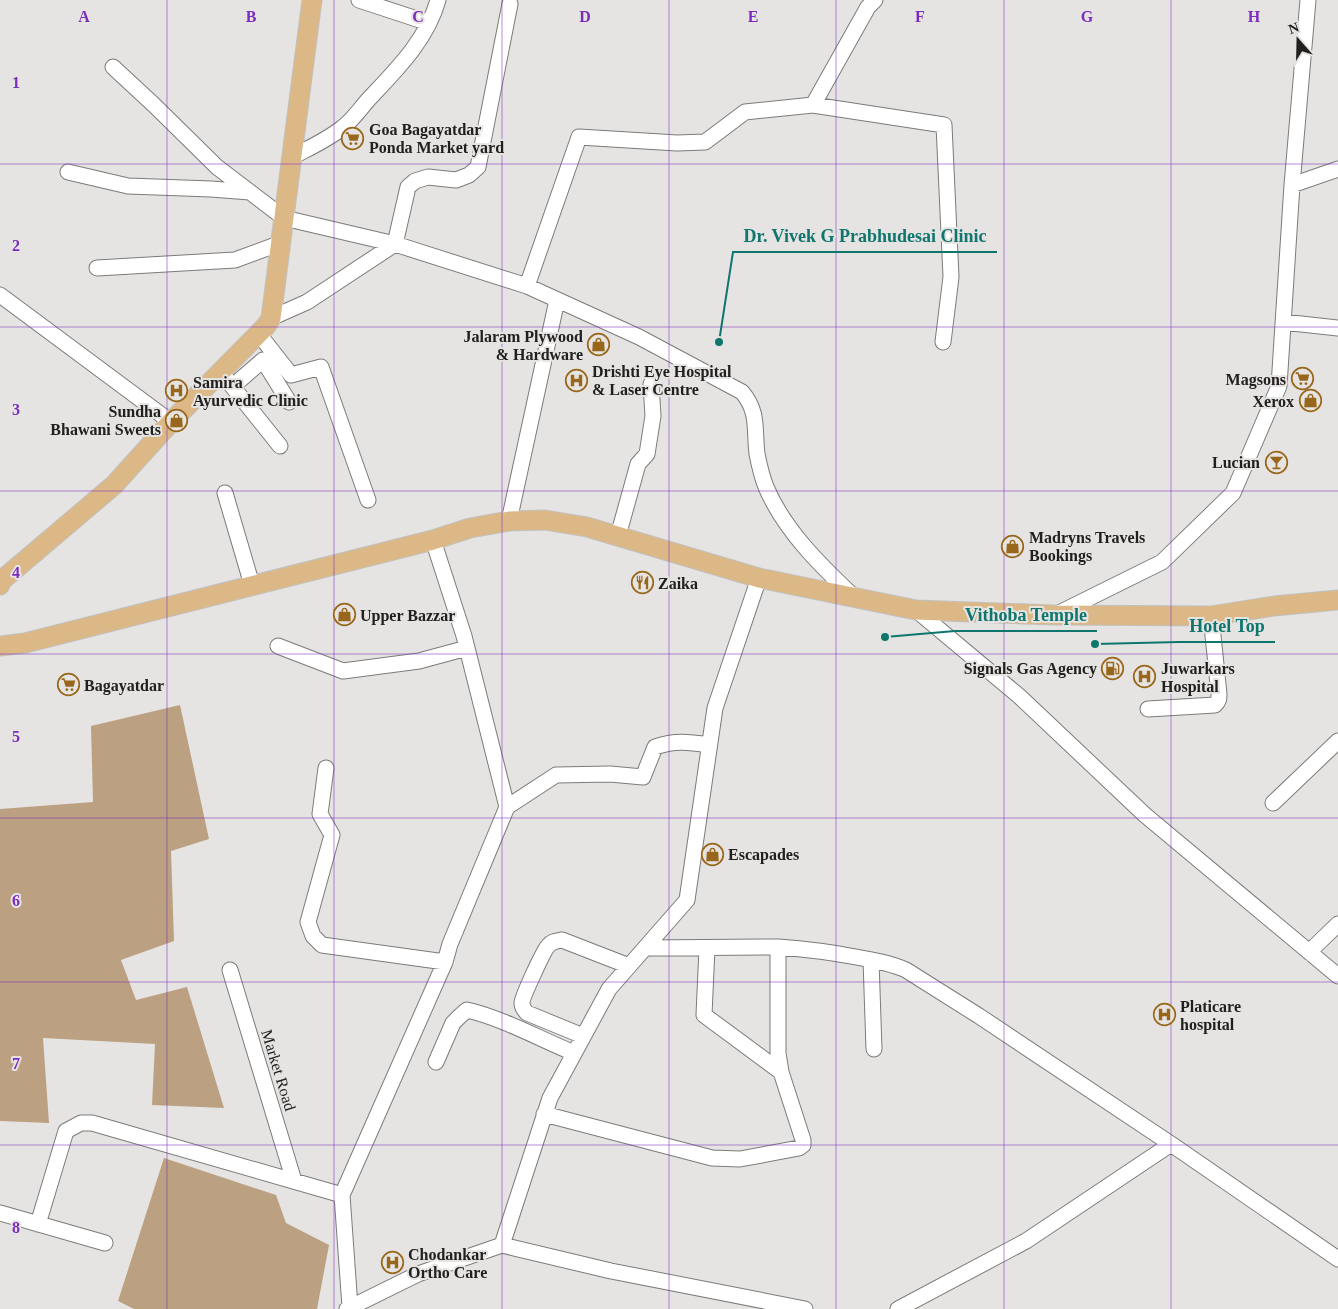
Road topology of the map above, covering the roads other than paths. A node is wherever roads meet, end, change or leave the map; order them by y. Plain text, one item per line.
1 (312, 0) edge
2 (359, 0) edge
3 (438, 0) edge
4 (875, 0) edge
5 (1308, 0) edge
6 (510, 4) dead end
7 (429, 23) junction
8 (113, 68) dead end
9 (813, 106) junction
10 (292, 157) junction
11 (1338, 169) edge
12 (68, 172) dead end
13 (1292, 185) junction
14 (250, 192) junction
15 (284, 218) junction
16 (281, 243) junction
17 (395, 244) junction
18 (97, 268) dead end
19 (527, 286) junction
20 (0, 295) edge
21 (557, 300) junction
22 (271, 318) junction
23 (1283, 322) junction
24 (1338, 328) edge
25 (258, 333) junction
26 (943, 342) dead end
27 (220, 372) junction
28 (651, 384) dead end
29 (233, 386) junction
30 (289, 402) dead end
31 (171, 422) junction
32 (280, 446) dead end
33 (225, 494) dead end
34 (368, 500) dead end
35 (509, 521) junction
36 (618, 536) junction
37 (432, 540) junction
38 (759, 578) junction
39 (0, 585) edge
40 (252, 585) junction
41 (854, 597) junction
42 (1338, 600) edge
43 (916, 610) junction
44 (1054, 615) junction
45 (1211, 616) junction
46 (0, 646) edge
47 (278, 646) dead end
48 (467, 648) junction
49 (1148, 709) dead end
50 (1338, 742) edge
51 (709, 745) junction
52 (326, 768) dead end
53 (1273, 803) dead end
54 (507, 808) junction
55 (1338, 924) edge
56 (778, 947) junction
57 (644, 948) junction
58 (707, 948) junction
59 (1309, 952) junction
60 (871, 960) junction
61 (445, 962) junction
62 (629, 966) junction
63 (230, 970) dead end
64 (1338, 976) edge
65 (583, 1036) junction
66 (874, 1049) dead end
67 (574, 1053) junction
68 (436, 1062) dead end
69 (781, 1072) junction
70 (544, 1114) junction
71 (1171, 1144) junction
72 (294, 1181) junction
73 (342, 1195) junction
74 (0, 1213) edge
75 (38, 1224) junction
76 (105, 1243) dead end
77 (502, 1245) junction
78 (1338, 1259) edge
79 (349, 1308) edge
80 (805, 1309) edge
81 (898, 1309) edge

1 - 10 main road
2 - 7 street
3 - 7 street
4 - 9 street
5 - 13 street
6 - 17 street
7 - 10 street
8 - 14 street
9 - 19 street
9 - 26 street
10 - 15 main road
11 - 13 street
12 - 14 street
13 - 23 street
14 - 15 street
15 - 16 main road
15 - 17 street
16 - 18 street
16 - 22 main road
17 - 19 street
17 - 22 street
19 - 21 street
20 - 31 street
21 - 35 street
21 - 41 street
22 - 25 main road
23 - 24 street
23 - 44 street
25 - 27 main road
25 - 34 street
27 - 29 street
27 - 31 main road
28 - 36 street
29 - 30 street
29 - 32 street
31 - 39 main road
33 - 40 street
35 - 36 main road
35 - 37 main road
36 - 38 main road
37 - 40 main road
37 - 48 street
38 - 41 main road
38 - 51 street
40 - 46 main road
41 - 43 main road
42 - 45 main road
43 - 44 main road
43 - 59 street
44 - 45 main road
45 - 49 street
47 - 48 street
48 - 54 street
50 - 53 street
51 - 54 street
51 - 57 street
52 - 61 street
54 - 61 street
55 - 59 street
56 - 58 street
56 - 60 street
56 - 69 street
57 - 58 street
57 - 62 street
58 - 69 street
59 - 64 street
60 - 66 street
60 - 71 street
61 - 73 street
62 - 65 street
62 - 65 street
63 - 72 street, Market Road
65 - 67 street
67 - 68 street
67 - 70 street
69 - 70 street
70 - 77 street
71 - 78 street
71 - 81 street
72 - 73 street
72 - 75 street
73 - 79 street
74 - 75 street
75 - 76 street
77 - 79 street
77 - 80 street

